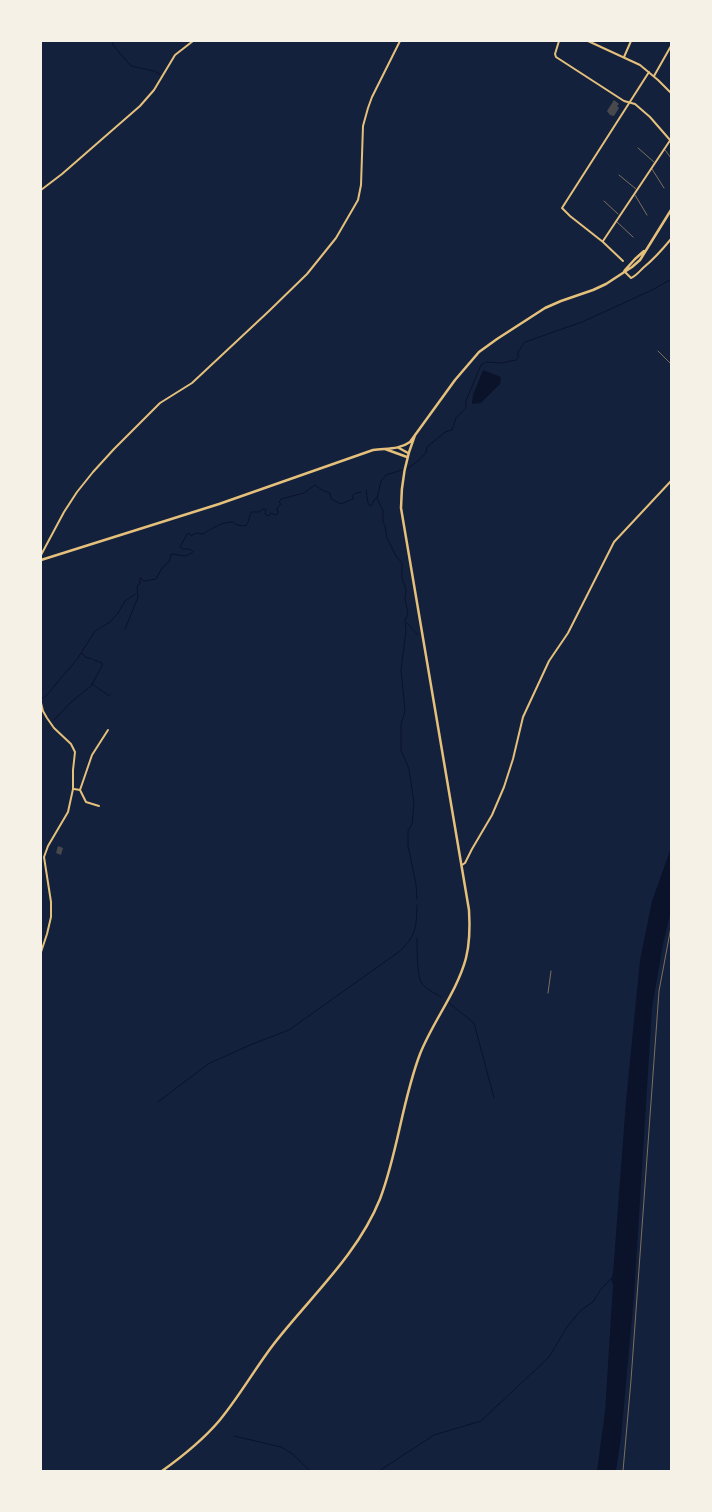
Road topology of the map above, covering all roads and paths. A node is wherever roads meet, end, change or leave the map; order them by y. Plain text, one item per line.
1 (193, 41) edge
2 (400, 41) edge
3 (559, 41) edge
4 (588, 41) edge
5 (631, 41) edge
6 (671, 46) edge
7 (624, 57) junction
8 (649, 72) junction
9 (654, 76) junction
10 (671, 93) edge
11 (629, 103) junction
12 (670, 139) edge
13 (638, 148) dead end
14 (664, 149) junction
15 (671, 158) edge
16 (655, 163) junction
17 (651, 168) junction
18 (619, 175) dead end
19 (664, 188) dead end
20 (41, 190) edge
21 (637, 190) junction
22 (634, 194) junction
23 (604, 201) dead end
24 (671, 210) edge
25 (647, 215) dead end
26 (620, 216) junction
27 (616, 221) junction
28 (633, 237) dead end
29 (671, 238) edge
30 (603, 242) junction
31 (623, 262) dead end
32 (624, 271) junction
33 (658, 351) dead end
34 (671, 364) edge
35 (415, 435) junction
36 (399, 448) junction
37 (384, 449) junction
38 (408, 453) junction
39 (407, 457) junction
40 (671, 481) edge
41 (41, 554) edge
42 (41, 560) edge
43 (41, 703) edge
44 (108, 730) dead end
45 (73, 789) junction
46 (80, 790) junction
47 (99, 806) dead end
48 (462, 866) junction
49 (671, 927) edge
50 (41, 952) edge
51 (551, 971) dead end
52 (548, 993) dead end
53 (162, 1471) edge
54 (624, 1471) edge

1 - 20 street
2 - 41 street
3 - 11 street
4 - 7 street
5 - 7 street
6 - 9 street
7 - 8 street
8 - 9 street
8 - 11 street
9 - 10 street
11 - 12 street
11 - 30 street
12 - 14 street
13 - 16 lane
14 - 15 lane
14 - 16 street
16 - 17 street
17 - 19 lane
17 - 21 street
18 - 21 lane
21 - 22 street
22 - 25 lane
22 - 26 street
23 - 26 lane
24 - 32 main road
26 - 27 street
27 - 28 lane
27 - 30 street
29 - 32 street
30 - 31 street
32 - 35 main road
33 - 34 lane
35 - 36 main road
35 - 38 main road
36 - 37 main road
36 - 38 main road
37 - 39 main road
37 - 42 main road
38 - 39 main road
39 - 48 main road
40 - 48 street
43 - 45 street
44 - 46 street
45 - 46 street
45 - 50 street
46 - 47 street
48 - 53 main road
49 - 54 path
51 - 52 path

